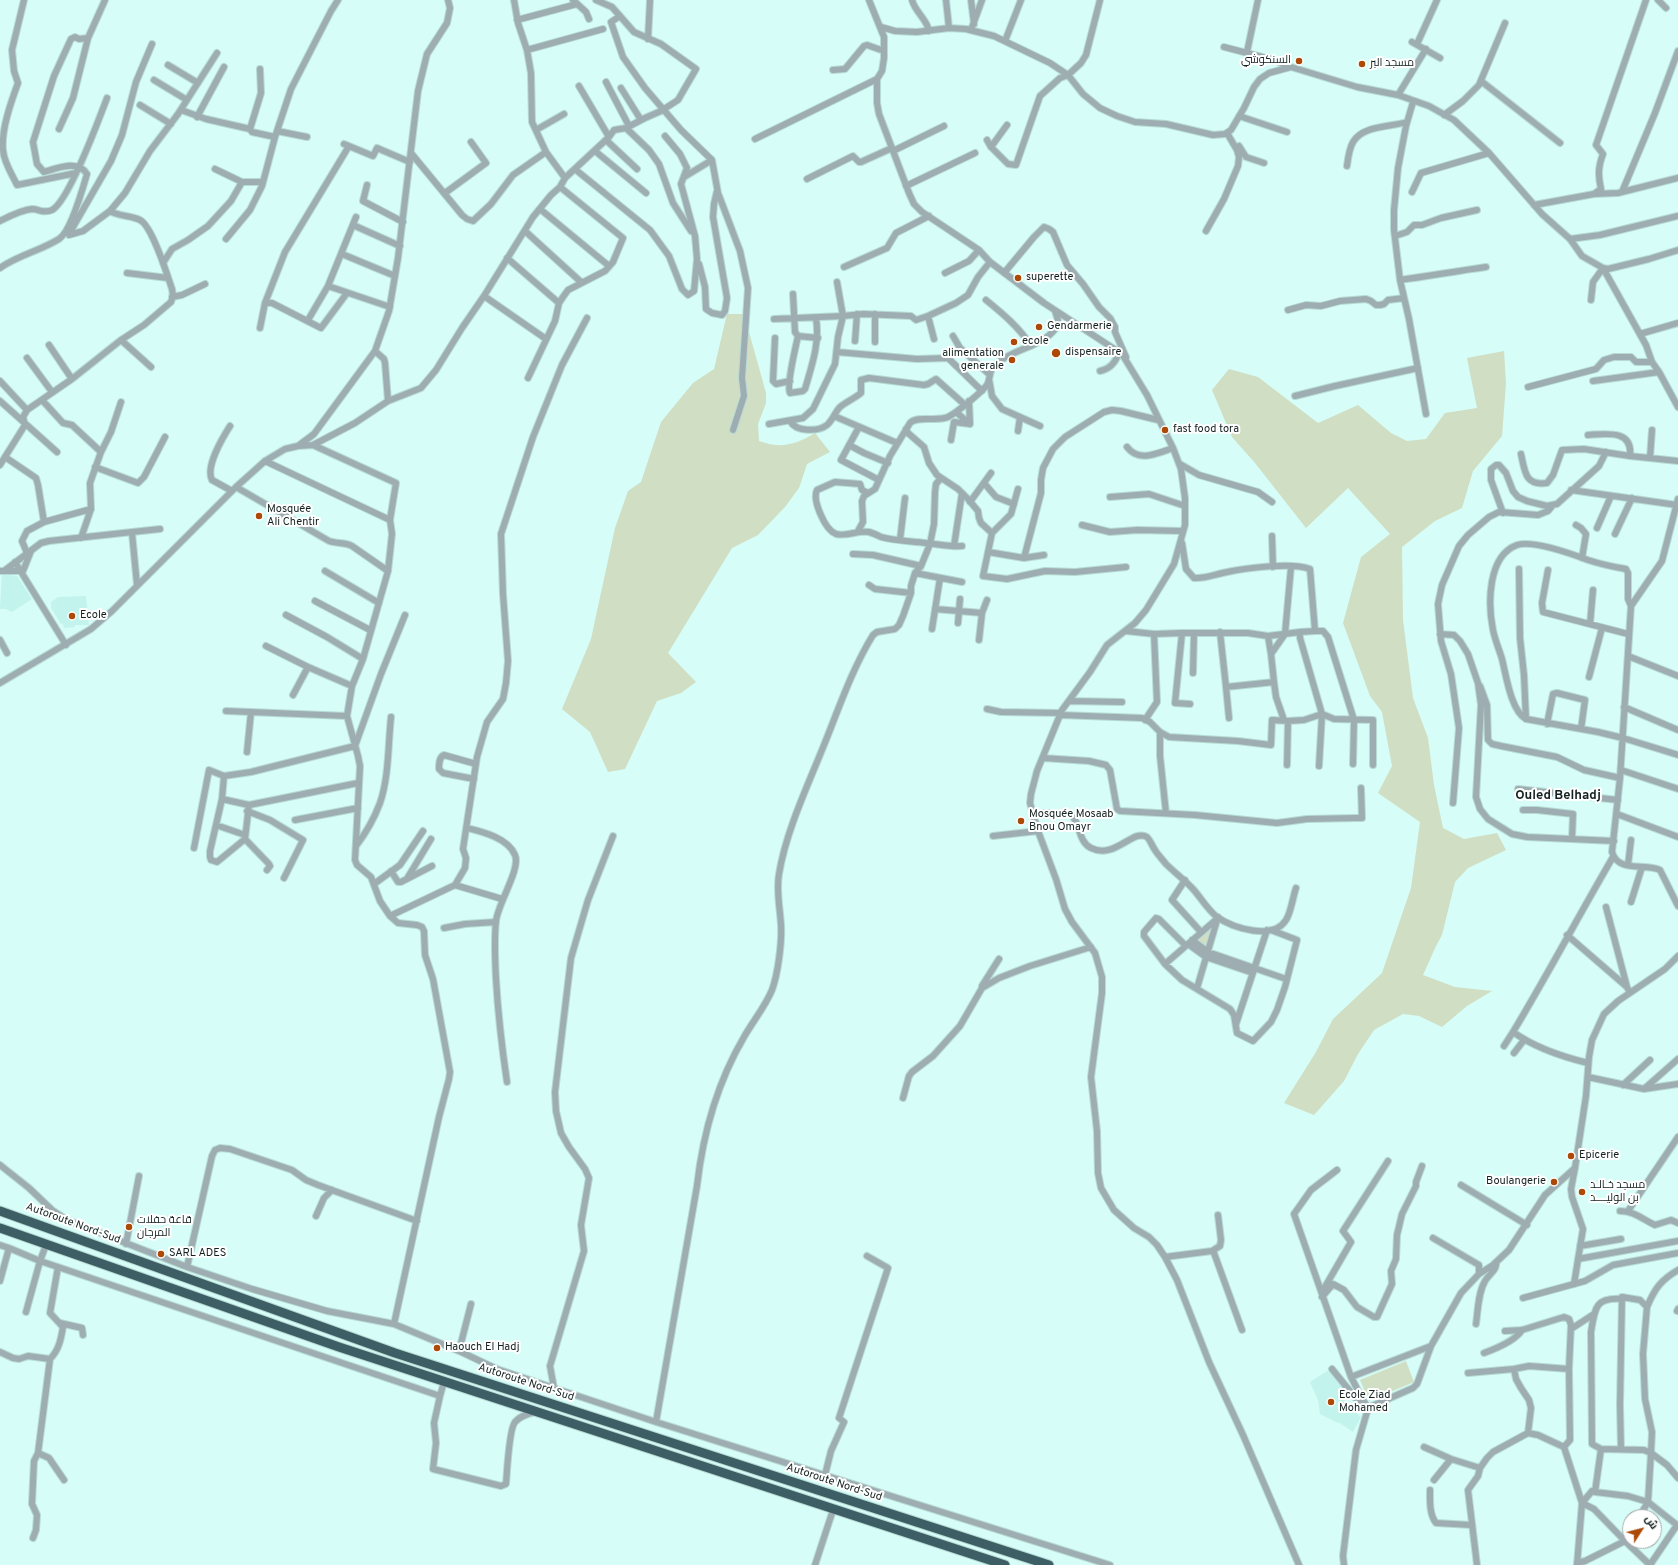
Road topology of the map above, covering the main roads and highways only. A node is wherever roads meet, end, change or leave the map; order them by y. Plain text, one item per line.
1 (0, 1210) edge
2 (0, 1228) edge
3 (1005, 1565) edge
4 (1049, 1565) edge

1 - 4 highway, Autoroute Nord-Sud
2 - 3 highway

